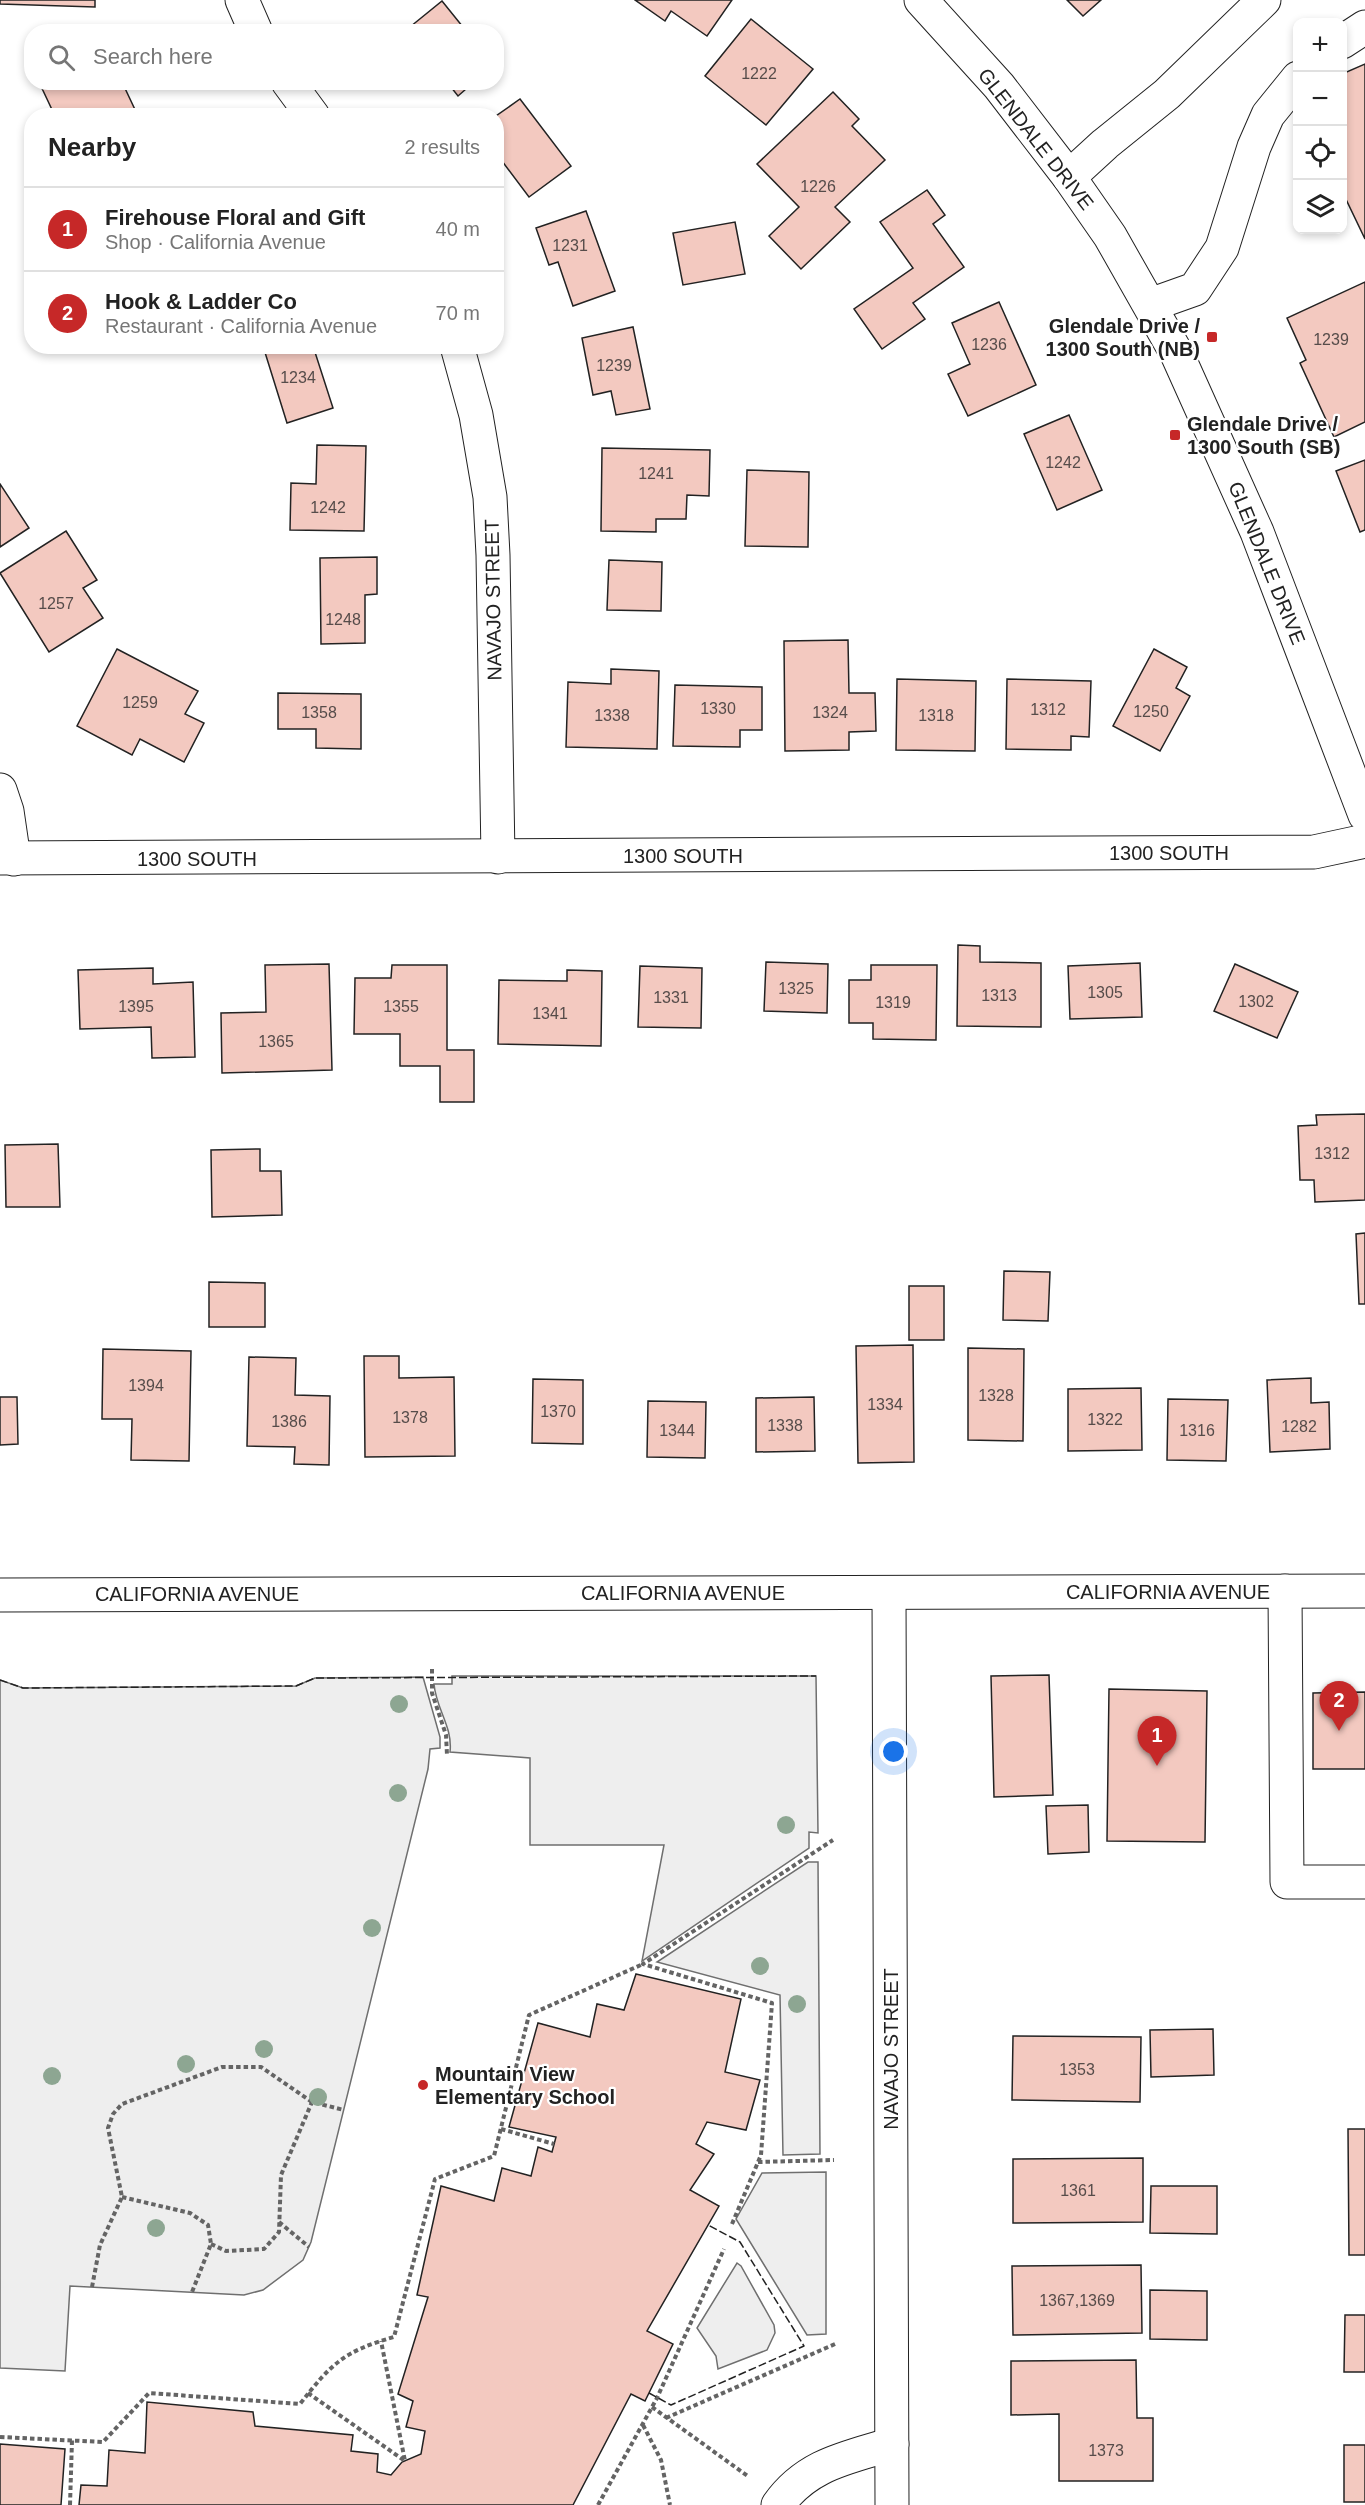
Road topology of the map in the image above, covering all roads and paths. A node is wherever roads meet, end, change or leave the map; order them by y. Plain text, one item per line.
1 (242, 0) edge
2 (921, 0) edge
3 (1264, 0) edge
4 (252, 24) edge
5 (1365, 27) edge
6 (1347, 39) edge
7 (1293, 84) edge
8 (294, 90) edge
9 (307, 108) edge
10 (1070, 177) junction
11 (1150, 305) junction
12 (459, 354) edge
13 (0, 790) edge
14 (1365, 815) edge
15 (1365, 842) edge
16 (498, 857) junction
17 (7, 859) edge
18 (1285, 1591) junction
19 (1365, 1591) edge
20 (889, 1593) junction
21 (0, 1595) edge
22 (432, 1670) dead end
23 (447, 1755) dead end
24 (832, 1840) dead end
25 (1365, 1882) edge
26 (644, 1964) junction
27 (312, 2102) junction
28 (344, 2110) dead end
29 (501, 2129) junction
30 (555, 2144) dead end
31 (834, 2160) dead end
32 (758, 2162) junction
33 (122, 2197) junction
34 (279, 2222) junction
35 (732, 2224) dead end
36 (211, 2244) junction
37 (309, 2247) dead end
38 (724, 2249) dead end
39 (92, 2287) dead end
40 (192, 2292) dead end
41 (381, 2341) junction
42 (835, 2344) dead end
43 (308, 2393) junction
44 (652, 2407) junction
45 (666, 2418) junction
46 (643, 2425) junction
47 (0, 2436) edge
48 (72, 2440) junction
49 (891, 2444) junction
50 (768, 2493) edge
51 (70, 2505) edge
52 (598, 2505) edge
53 (670, 2505) edge
54 (892, 2505) edge

1 - 4 street
2 - 10 street, GLENDALE DRIVE
3 - 10 street
5 - 6 street
7 - 11 street
8 - 9 street
10 - 11 street, GLENDALE DRIVE
11 - 14 street, GLENDALE DRIVE
12 - 16 street, NAVAJO STREET
13 - 17 street
15 - 16 street, 1300 SOUTH
16 - 17 street, 1300 SOUTH
18 - 19 street, CALIFORNIA AVENUE
18 - 20 street, CALIFORNIA AVENUE
18 - 25 street
20 - 21 street, CALIFORNIA AVENUE
20 - 49 street, NAVAJO STREET
22 - 23 path
24 - 26 path
26 - 29 path
26 - 32 path
27 - 28 path
27 - 33 path
27 - 34 path
29 - 30 path
29 - 41 path
31 - 32 path
32 - 35 path
33 - 36 path
33 - 39 path
34 - 36 path
34 - 37 path
36 - 40 path
38 - 44 path
41 - 43 path
41 - 43 path
42 - 45 path
43 - 48 path
44 - 45 path
44 - 46 path
45 - 50 path
46 - 52 path
46 - 53 path
47 - 48 path
48 - 51 path
49 - 50 street
49 - 54 street, NAVAJO STREET

